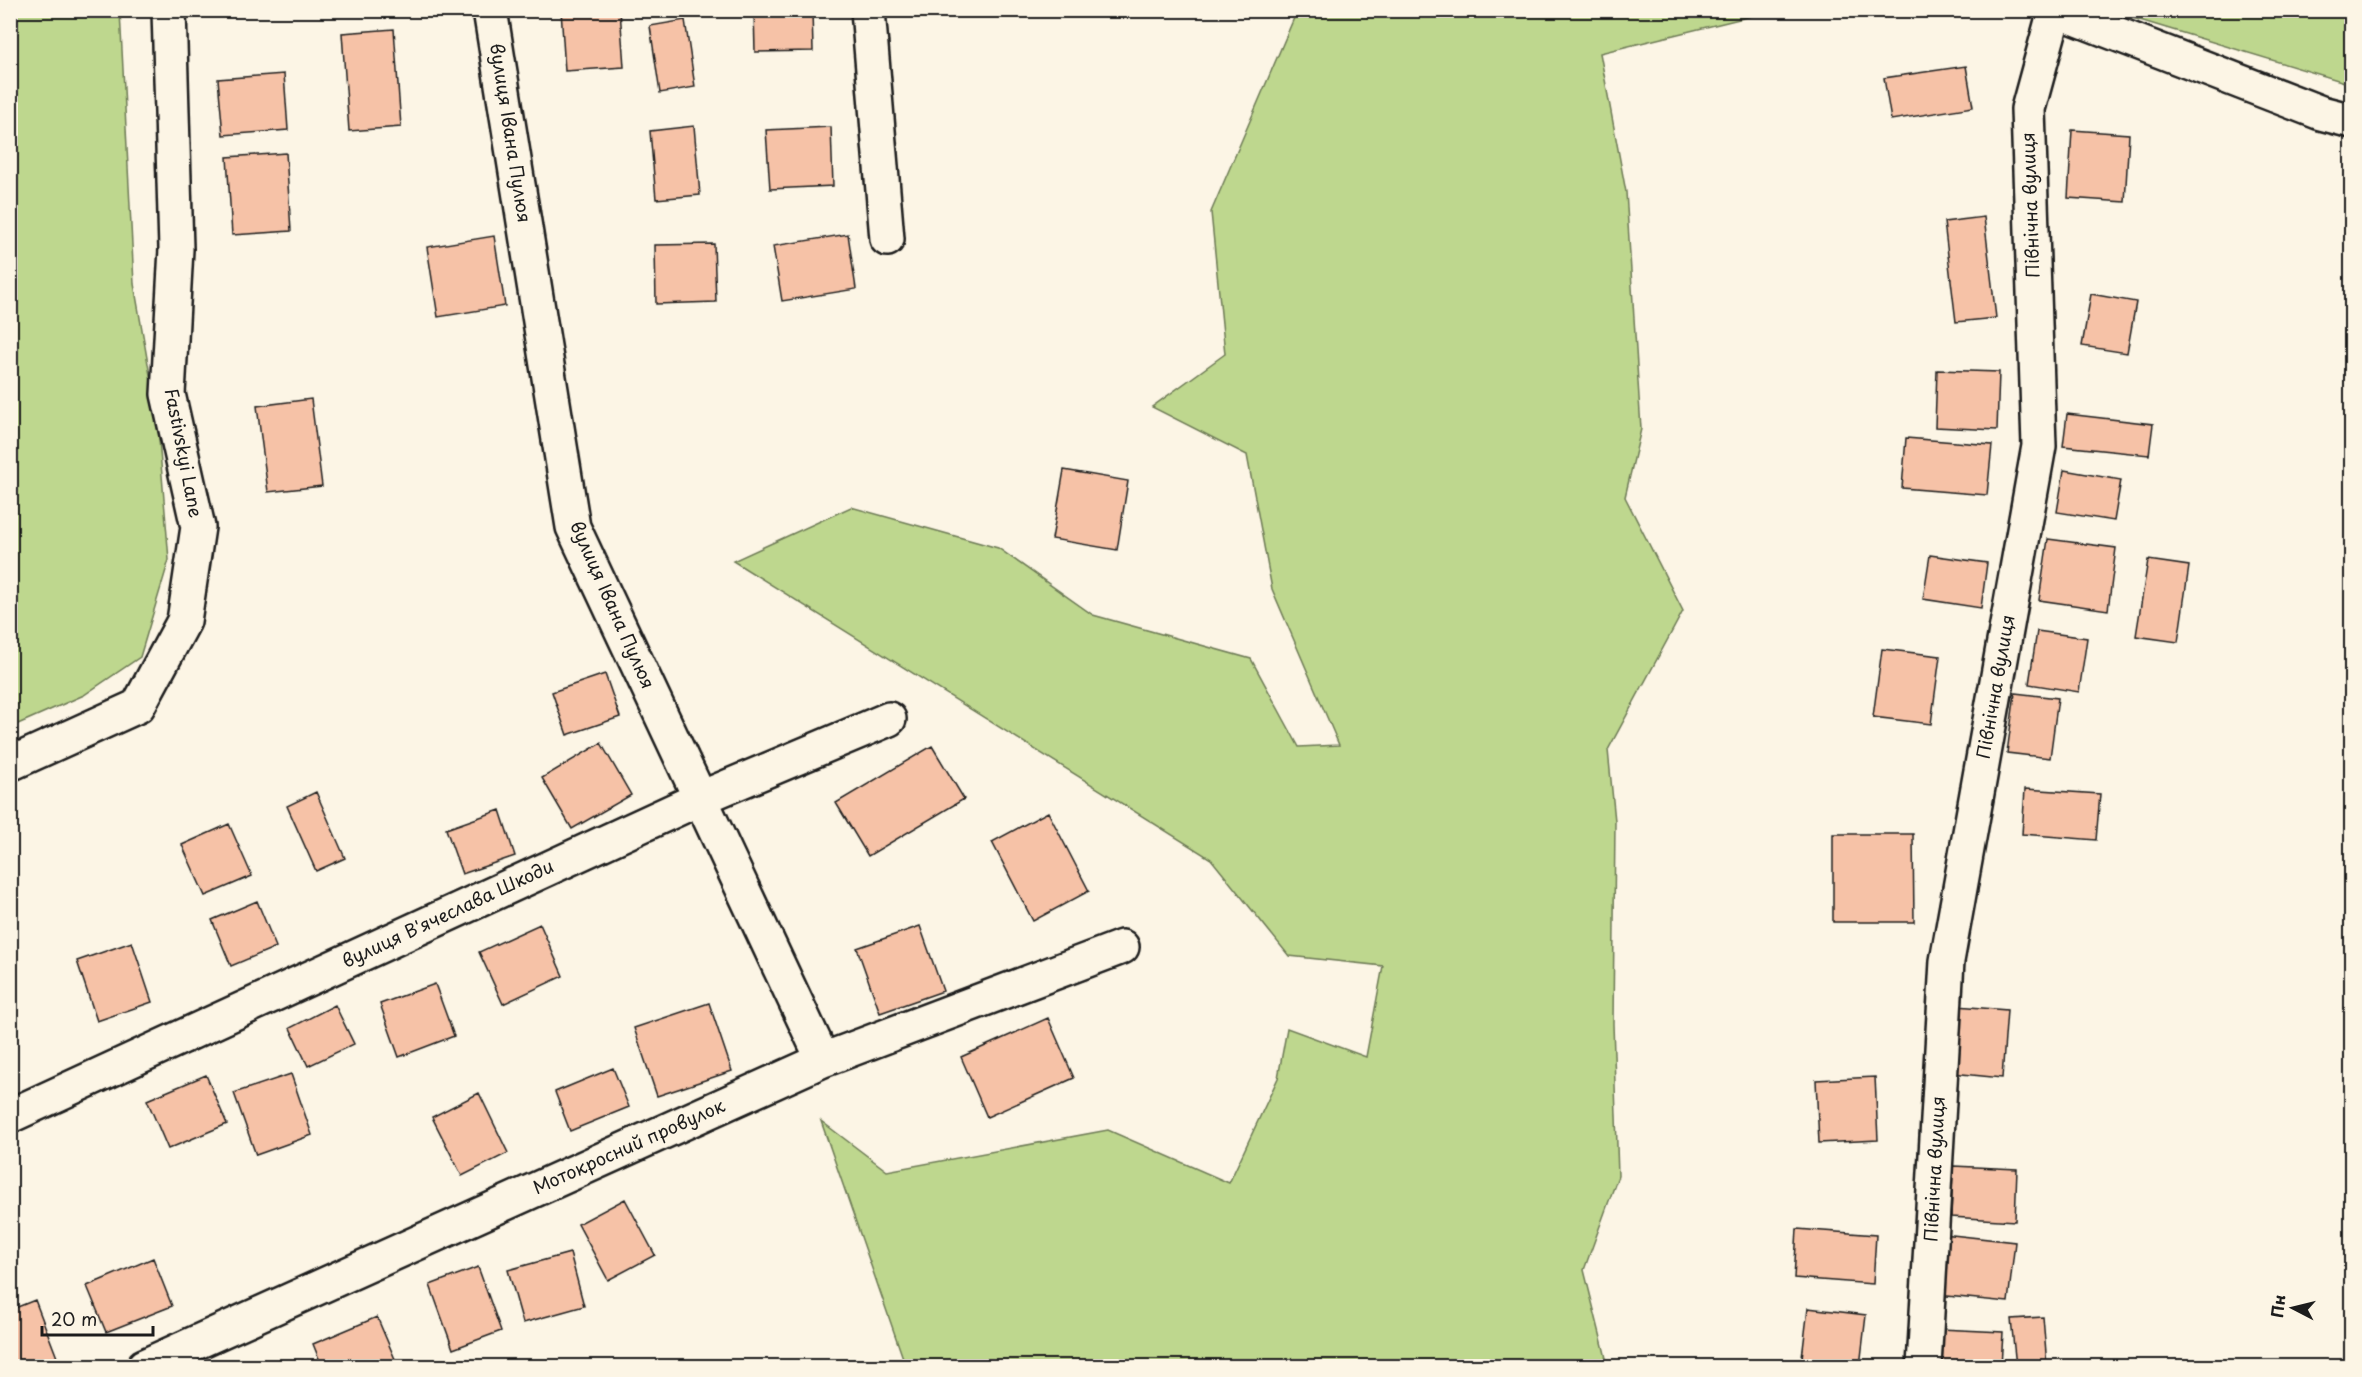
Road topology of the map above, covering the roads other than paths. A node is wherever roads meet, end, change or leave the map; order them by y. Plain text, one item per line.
1 (169, 10) edge
2 (490, 10) edge
3 (868, 10) edge
4 (2055, 10) edge
5 (2352, 122) edge
6 (887, 239) dead end
7 (889, 719) dead end
8 (10, 764) edge
9 (701, 798) junction
10 (1122, 947) dead end
11 (823, 1060) junction
12 (10, 1116) edge
13 (144, 1366) edge
14 (1924, 1366) edge

1 - 8 street, Fastivskyi Lane
2 - 9 street, вулиця Івана Пулюя
3 - 6 street
4 - 5 street
4 - 14 street, Північна вулиця
7 - 9 street, вулиця В'ячеслава Шкоди
9 - 11 street, вулиця Івана Пулюя
9 - 12 street, вулиця В'ячеслава Шкоди
10 - 11 street, Мотокросний провулок
11 - 13 street, Мотокросний провулок

